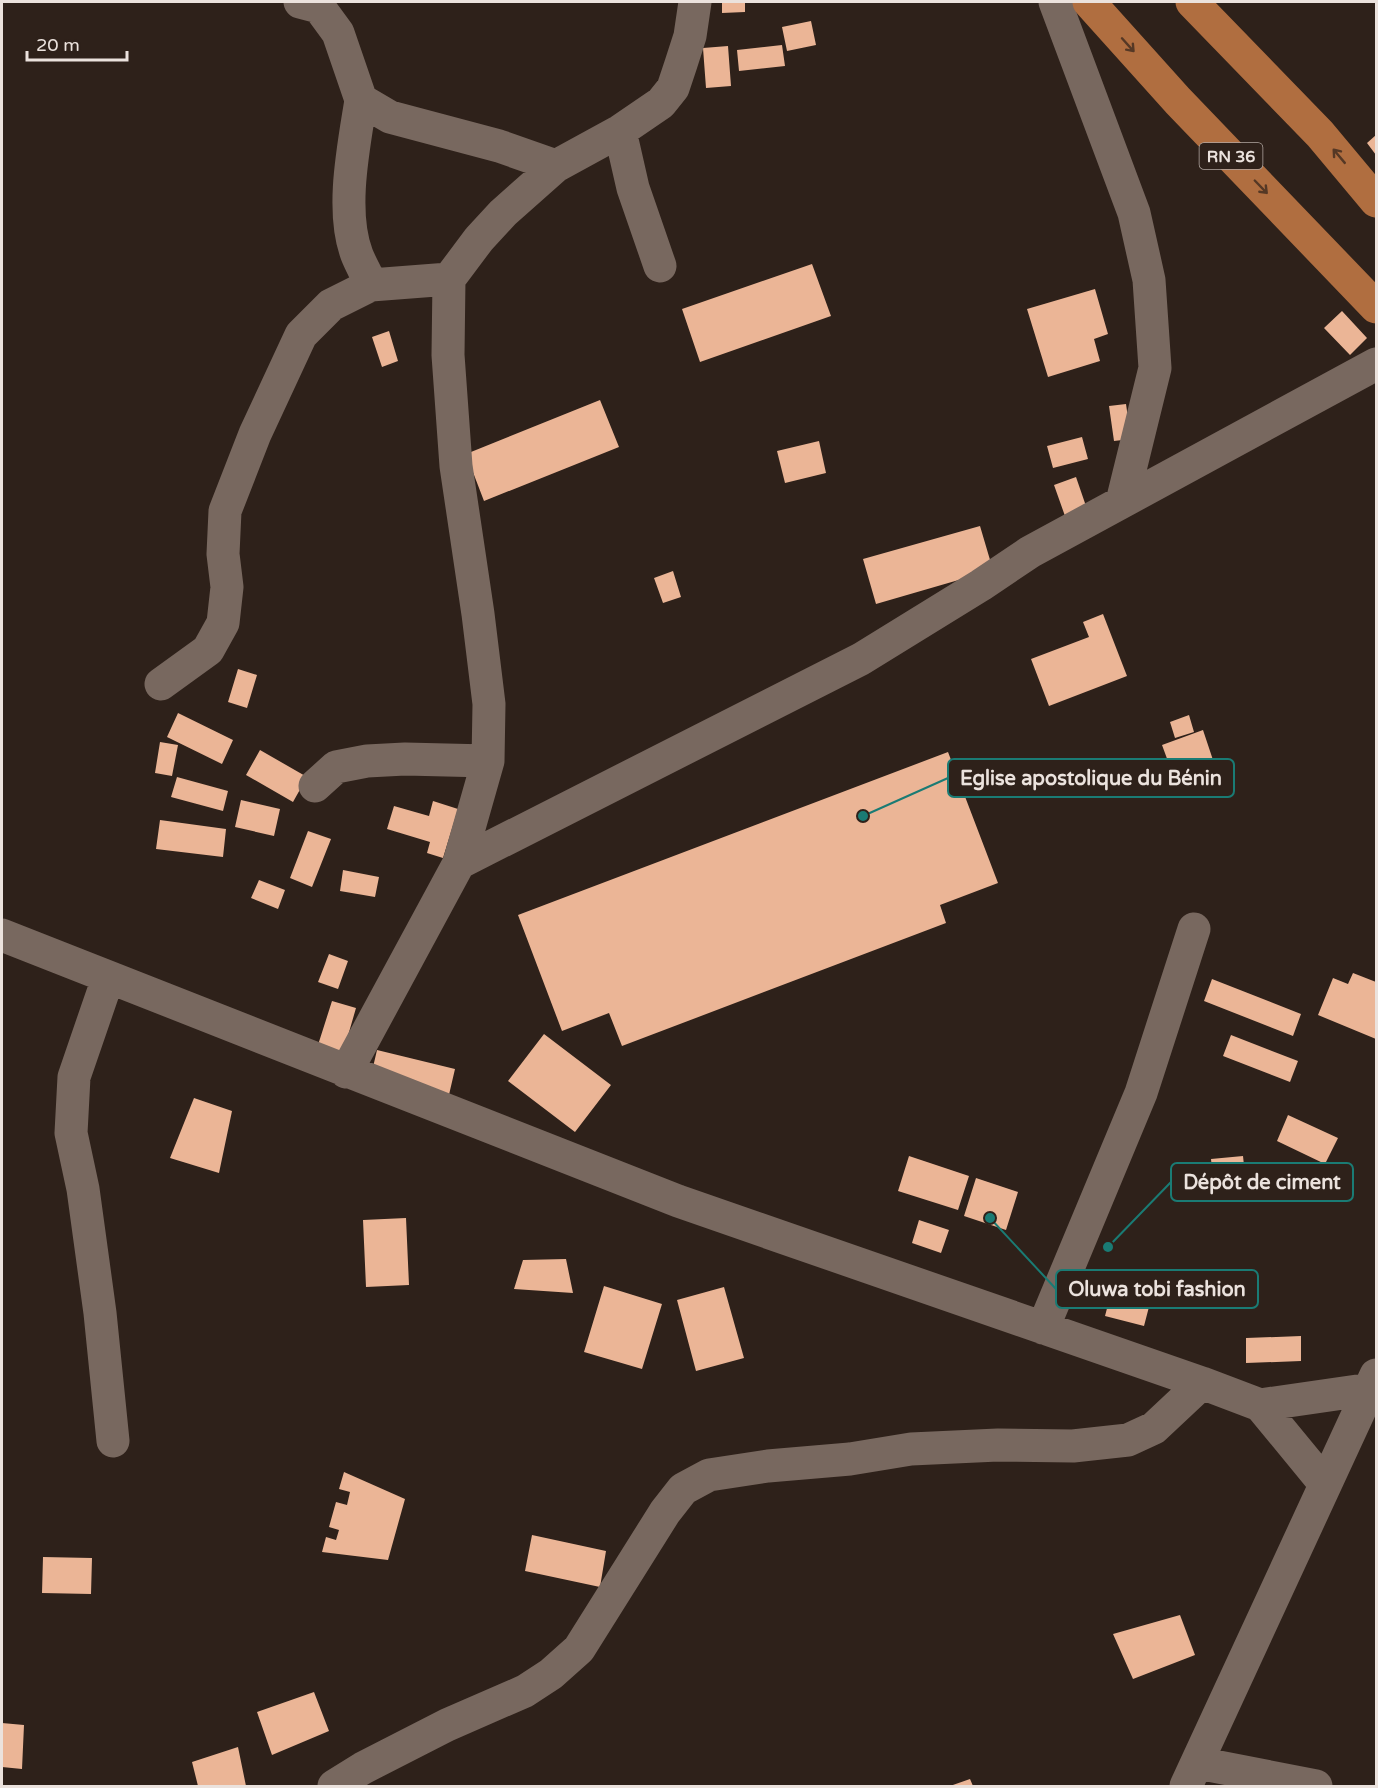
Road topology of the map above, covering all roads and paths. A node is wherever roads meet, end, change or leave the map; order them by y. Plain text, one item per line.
1 (695, 2) edge
2 (1055, 2) edge
3 (1089, 2) edge
4 (1192, 2) edge
5 (312, 3) edge
6 (361, 99) junction
7 (620, 131) junction
8 (556, 166) junction
9 (1377, 201) edge
10 (660, 266) dead end
11 (449, 279) junction
12 (371, 285) junction
13 (1377, 307) edge
14 (1377, 364) edge
15 (1122, 502) junction
16 (161, 684) dead end
17 (488, 760) junction
18 (315, 786) dead end
19 (459, 863) junction
20 (1194, 929) dead end
21 (2, 935) edge
22 (108, 978) junction
23 (346, 1072) junction
24 (1042, 1328) junction
25 (1202, 1383) junction
26 (1375, 1383) edge
27 (1260, 1405) junction
28 (113, 1441) dead end
29 (1325, 1484) junction
30 (1192, 1775) edge
31 (334, 1786) edge
32 (1317, 1786) edge

1 - 7 street
2 - 15 street
3 -> 13 main road, RN 36
9 -> 4 main road
5 - 6 street
6 - 8 street
6 - 12 street
7 - 8 street
7 - 10 street
8 - 11 street
11 - 12 street
11 - 17 street
12 - 16 street
14 - 15 street
15 - 19 street
17 - 18 street
17 - 19 street
19 - 23 street
20 - 24 street
21 - 22 street
22 - 23 street
22 - 28 street
23 - 24 street
24 - 25 street
25 - 27 street
25 - 31 street
26 - 27 street
26 - 29 street
27 - 29 street
29 - 30 street
30 - 32 street

